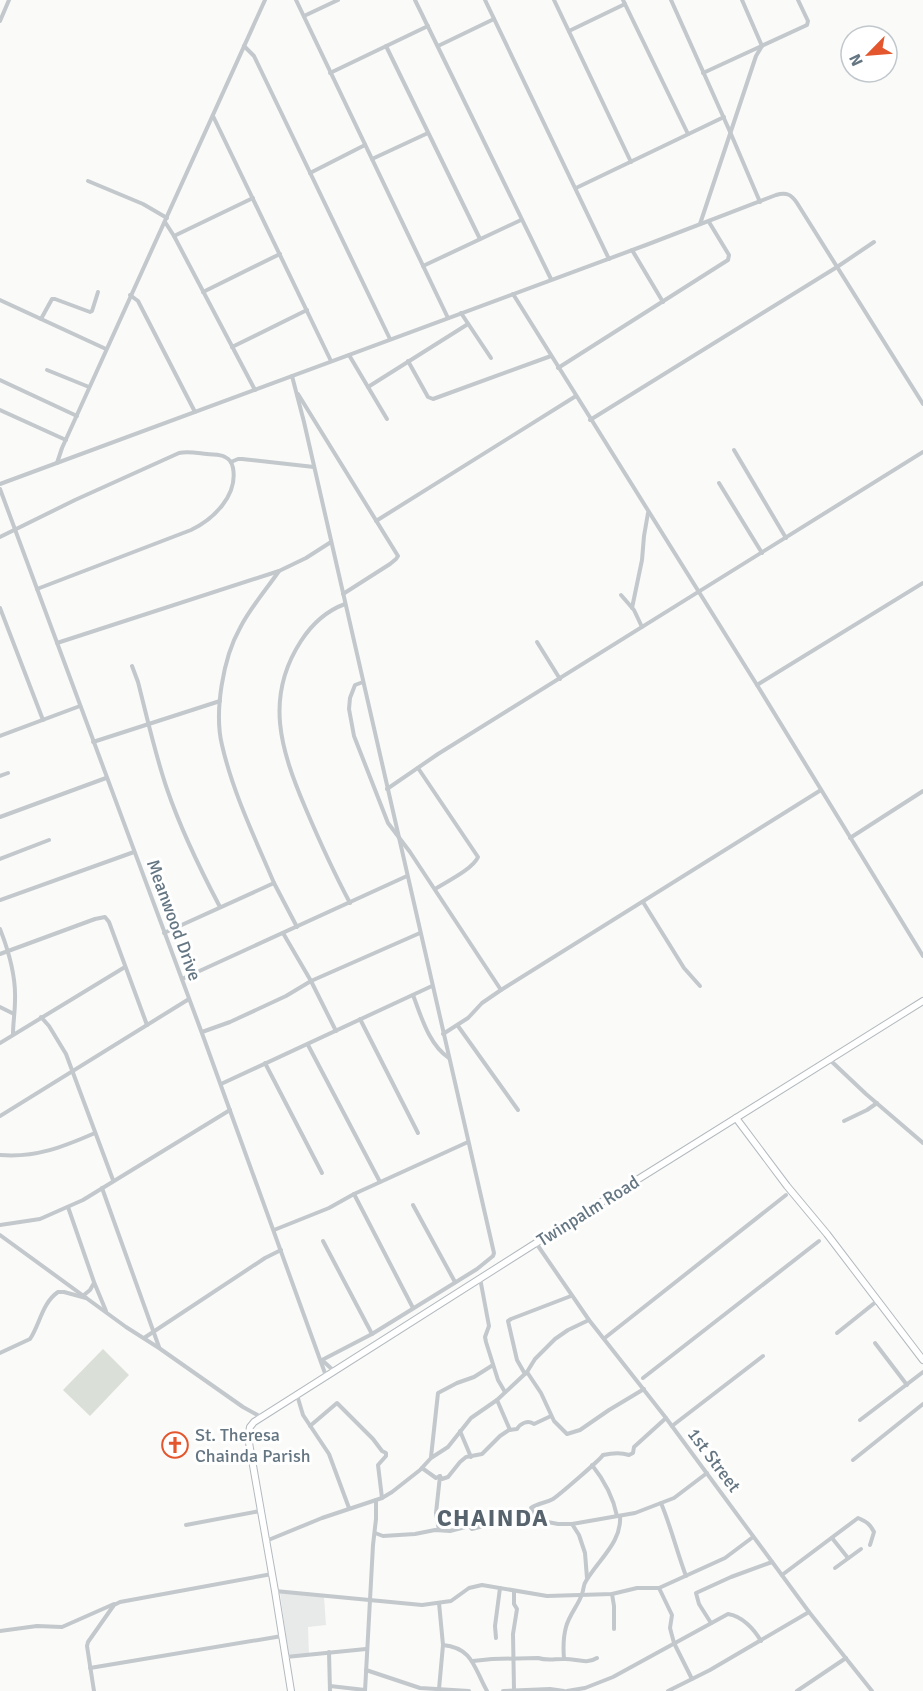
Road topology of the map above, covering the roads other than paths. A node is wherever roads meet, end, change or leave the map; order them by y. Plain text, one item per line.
1 (9, 0) edge
2 (265, 0) edge
3 (296, 0) edge
4 (338, 0) edge
5 (416, 0) edge
6 (485, 0) edge
7 (554, 0) edge
8 (670, 0) edge
9 (742, 0) edge
10 (798, 0) edge
11 (624, 2) edge
12 (304, 16) junction
13 (494, 19) junction
14 (0, 21) edge
15 (428, 26) junction
16 (569, 31) junction
17 (244, 46) junction
18 (386, 46) junction
19 (438, 46) junction
20 (762, 46) junction
21 (330, 73) junction
22 (703, 73) junction
23 (213, 116) junction
24 (724, 117) junction
25 (428, 133) junction
26 (688, 134) junction
27 (731, 134) junction
28 (365, 145) junction
29 (372, 159) junction
30 (631, 162) junction
31 (310, 173) junction
32 (88, 181) dead end
33 (576, 188) junction
34 (253, 198) junction
35 (760, 202) junction
36 (166, 220) junction
37 (521, 220) junction
38 (708, 222) junction
39 (700, 225) junction
40 (174, 236) junction
41 (480, 239) junction
42 (874, 242) dead end
43 (632, 250) junction
44 (280, 254) junction
45 (609, 259) junction
46 (423, 266) junction
47 (837, 267) junction
48 (551, 279) junction
49 (98, 292) dead end
50 (203, 292) junction
51 (513, 294) junction
52 (130, 295) junction
53 (0, 300) edge
54 (663, 302) junction
55 (307, 310) junction
56 (461, 313) junction
57 (448, 318) junction
58 (41, 319) junction
59 (468, 324) junction
60 (390, 339) junction
61 (232, 347) junction
62 (106, 349) junction
63 (349, 355) junction
64 (551, 356) junction
65 (490, 358) dead end
66 (331, 361) junction
67 (408, 361) junction
68 (558, 368) junction
69 (47, 370) dead end
70 (292, 376) junction
71 (0, 380) edge
72 (89, 387) junction
73 (368, 387) junction
74 (255, 390) junction
75 (296, 390) junction
76 (576, 396) junction
77 (923, 404) edge
78 (0, 410) edge
79 (195, 412) junction
80 (77, 416) junction
81 (387, 419) dead end
82 (590, 420) junction
83 (66, 440) junction
84 (734, 450) dead end
85 (923, 452) edge
86 (231, 462) junction
87 (57, 463) junction
88 (314, 467) junction
89 (719, 483) dead end
90 (0, 484) edge
91 (0, 489) edge
92 (648, 513) junction
93 (376, 521) junction
94 (15, 530) junction
95 (0, 537) edge
96 (786, 538) junction
97 (331, 542) junction
98 (762, 553) junction
99 (279, 571) junction
100 (923, 583) edge
101 (37, 589) junction
102 (698, 592) junction
103 (343, 594) junction
104 (621, 595) dead end
105 (345, 604) junction
106 (0, 608) edge
107 (632, 608) junction
108 (642, 627) junction
109 (537, 642) dead end
110 (57, 643) junction
111 (132, 666) dead end
112 (560, 679) junction
113 (363, 682) junction
114 (757, 686) junction
115 (220, 701) junction
116 (80, 706) junction
117 (43, 720) junction
118 (149, 724) junction
119 (0, 736) edge
120 (93, 742) junction
121 (418, 768) junction
122 (8, 773) dead end
123 (0, 776) edge
124 (106, 778) junction
125 (387, 789) junction
126 (821, 790) junction
127 (923, 791) edge
128 (0, 817) edge
129 (399, 838) junction
130 (850, 838) junction
131 (49, 840) dead end
132 (134, 852) junction
133 (0, 859) edge
134 (407, 876) junction
135 (274, 883) junction
136 (435, 889) junction
137 (0, 900) edge
138 (643, 902) junction
139 (350, 903) junction
140 (220, 907) junction
141 (297, 927) junction
142 (0, 930) edge
143 (164, 933) junction
144 (284, 933) junction
145 (420, 933) junction
146 (8, 951) junction
147 (0, 954) edge
148 (923, 956) edge
149 (125, 968) junction
150 (182, 979) junction
151 (311, 981) junction
152 (432, 986) junction
153 (700, 986) dead end
154 (501, 990) junction
155 (413, 995) junction
156 (189, 999) junction
157 (923, 1001) edge
158 (0, 1007) edge
159 (14, 1014) junction
160 (41, 1017) junction
161 (360, 1019) junction
162 (147, 1025) junction
163 (458, 1026) junction
164 (336, 1031) junction
165 (201, 1032) junction
166 (443, 1034) junction
167 (13, 1035) junction
168 (0, 1043) edge
169 (308, 1044) junction
170 (449, 1058) junction
171 (830, 1060) junction
172 (265, 1063) junction
173 (73, 1072) junction
174 (221, 1084) junction
175 (877, 1103) junction
176 (230, 1110) junction
177 (518, 1110) dead end
178 (0, 1116) edge
179 (736, 1118) junction
180 (844, 1121) dead end
181 (95, 1133) junction
182 (418, 1133) dead end
183 (468, 1142) junction
184 (923, 1143) edge
185 (0, 1155) edge
186 (322, 1173) dead end
187 (114, 1180) junction
188 (380, 1182) junction
189 (102, 1188) junction
190 (354, 1194) junction
191 (786, 1195) dead end
192 (413, 1204) dead end
193 (68, 1207) junction
194 (0, 1225) edge
195 (274, 1230) junction
196 (0, 1235) edge
197 (323, 1241) dead end
198 (819, 1241) dead end
199 (536, 1243) junction
200 (281, 1250) junction
201 (480, 1278) junction
202 (94, 1282) junction
203 (455, 1282) junction
204 (84, 1295) junction
205 (572, 1296) junction
206 (89, 1299) junction
207 (877, 1301) junction
208 (413, 1308) junction
209 (106, 1311) junction
210 (589, 1320) junction
211 (154, 1332) junction
212 (837, 1333) dead end
213 (372, 1334) junction
214 (606, 1336) dead end
215 (143, 1338) junction
216 (875, 1343) dead end
217 (159, 1348) junction
218 (0, 1353) edge
219 (763, 1356) dead end
220 (923, 1359) edge
221 (322, 1360) junction
222 (493, 1365) junction
223 (334, 1371) junction
224 (923, 1372) edge
225 (526, 1373) junction
226 (326, 1376) junction
227 (643, 1378) dead end
228 (907, 1384) junction
229 (644, 1389) junction
230 (505, 1392) junction
231 (297, 1394) junction
232 (497, 1400) junction
233 (923, 1404) edge
234 (551, 1416) junction
235 (261, 1417) junction
236 (666, 1418) junction
237 (860, 1420) dead end
238 (310, 1426) junction
239 (672, 1426) junction
240 (510, 1430) junction
241 (460, 1431) junction
242 (471, 1457) junction
243 (431, 1458) junction
244 (854, 1460) dead end
245 (592, 1465) junction
246 (422, 1468) junction
247 (707, 1473) junction
248 (440, 1476) junction
249 (382, 1498) junction
250 (376, 1500) junction
251 (661, 1503) junction
252 (349, 1508) junction
253 (261, 1511) junction
254 (618, 1516) junction
255 (535, 1517) junction
256 (572, 1524) junction
257 (186, 1525) dead end
258 (439, 1530) junction
259 (375, 1533) junction
260 (753, 1538) junction
261 (832, 1538) junction
262 (266, 1541) junction
263 (870, 1545) dead end
264 (861, 1549) dead end
265 (848, 1558) junction
266 (772, 1562) junction
267 (835, 1568) dead end
268 (272, 1574) junction
269 (782, 1575) junction
270 (686, 1576) junction
271 (587, 1579) junction
272 (500, 1588) junction
273 (658, 1588) junction
274 (275, 1591) junction
275 (514, 1592) junction
276 (612, 1594) junction
277 (582, 1595) junction
278 (369, 1600) junction
279 (120, 1602) junction
280 (439, 1603) junction
281 (809, 1612) junction
282 (711, 1623) junction
283 (614, 1629) dead end
284 (0, 1631) edge
285 (282, 1636) junction
286 (496, 1638) dead end
287 (761, 1641) junction
288 (674, 1643) junction
289 (443, 1645) junction
290 (366, 1649) junction
291 (329, 1652) junction
292 (285, 1657) junction
293 (597, 1658) dead end
294 (846, 1658) junction
295 (564, 1659) junction
296 (514, 1660) junction
297 (473, 1661) junction
298 (90, 1668) junction
299 (366, 1670) junction
300 (692, 1679) junction
301 (330, 1688) edge
302 (419, 1689) edge
303 (439, 1689) junction
304 (365, 1690) edge
305 (514, 1690) edge
306 (94, 1691) edge
307 (291, 1691) edge
308 (469, 1691) edge
309 (487, 1691) edge
310 (503, 1691) edge
311 (564, 1691) edge
312 (668, 1691) edge
313 (797, 1691) edge
314 (872, 1691) edge

1 - 14 street
2 - 17 street
3 - 12 street
4 - 12 street
5 - 15 street
6 - 13 street
7 - 16 street
8 - 22 street
9 - 20 street
10 - 20 street
11 - 16 street
11 - 26 street
12 - 21 street
13 - 19 street
13 - 33 street
15 - 18 street
15 - 19 street
16 - 30 street
17 - 23 street
17 - 31 street
18 - 21 street
18 - 25 street
19 - 37 street
20 - 22 street
20 - 27 street
21 - 28 street
22 - 24 street
23 - 34 street
23 - 36 street
24 - 26 street
24 - 27 street
25 - 29 street
25 - 41 street
26 - 30 street
27 - 35 street
27 - 39 street
28 - 29 street
28 - 31 street
29 - 46 street
30 - 33 street
31 - 60 street
32 - 36 street
33 - 45 street
34 - 40 street
34 - 44 street
35 - 38 street
35 - 47 street
36 - 40 street
36 - 52 street
37 - 41 street
37 - 48 street
38 - 39 street
38 - 54 street
39 - 43 street
40 - 50 street
41 - 46 street
42 - 47 street
43 - 45 street
43 - 54 street
44 - 50 street
44 - 55 street
45 - 48 street
46 - 57 street
47 - 77 street
47 - 82 street
48 - 51 street
49 - 58 street
50 - 61 street
51 - 56 street
51 - 64 street
52 - 62 street
52 - 79 street
53 - 58 street
54 - 68 street
55 - 61 street
55 - 66 street
56 - 57 street
56 - 59 street
57 - 60 street
58 - 62 street
59 - 65 street
59 - 67 street
60 - 63 street
61 - 74 street
62 - 72 street
63 - 66 street
63 - 73 street
64 - 67 street
64 - 68 street
66 - 70 street
67 - 73 street
68 - 76 street
69 - 72 street
70 - 74 street
70 - 75 street
71 - 80 street
72 - 80 street
73 - 81 street
74 - 79 street
75 - 88 street
75 - 93 street
76 - 82 street
76 - 93 street
78 - 83 street
79 - 87 street
80 - 83 street
82 - 92 street
83 - 87 street
84 - 96 street
85 - 96 street
86 - 88 street
86 - 94 street
86 - 101 street
87 - 90 street
88 - 97 street
89 - 98 street
91 - 94 street, Meanwood Drive
92 - 102 street
92 - 107 street
93 - 103 street
94 - 95 street
94 - 101 street, Meanwood Drive
96 - 98 street
97 - 99 street
97 - 103 street
98 - 102 street
99 - 110 street
99 - 115 street
100 - 114 street
101 - 110 street, Meanwood Drive
102 - 108 street
102 - 114 street
103 - 105 street
104 - 107 street
105 - 113 street
105 - 139 street
106 - 117 street
107 - 108 street
108 - 112 street
109 - 112 street
110 - 116 street, Meanwood Drive
111 - 118 street
112 - 121 street
113 - 125 street
113 - 129 street
114 - 126 street
115 - 118 street
115 - 135 street
116 - 117 street
116 - 120 street, Meanwood Drive
117 - 119 street
118 - 120 street
118 - 140 street
120 - 124 street, Meanwood Drive
121 - 125 street
121 - 136 street
122 - 123 street
124 - 128 street
124 - 132 street, Meanwood Drive
125 - 129 street
126 - 130 street
126 - 138 street
127 - 130 street
129 - 134 street
129 - 136 street
130 - 148 street
131 - 133 street
132 - 137 street
132 - 143 street, Meanwood Drive
134 - 139 street
134 - 145 street
135 - 140 street
135 - 141 street
136 - 154 street
138 - 153 street
138 - 154 street
139 - 141 street
140 - 143 street
141 - 144 street
142 - 146 street
143 - 150 street, Meanwood Drive
144 - 150 street
144 - 151 street
145 - 151 street
145 - 152 street
146 - 147 street
146 - 149 street
146 - 159 street
149 - 160 street
149 - 162 street
150 - 156 street, Meanwood Drive
151 - 164 street
151 - 165 street
152 - 155 street
152 - 166 street
154 - 163 street
155 - 161 street
155 - 170 street
156 - 162 street
156 - 165 street, Meanwood Drive
157 - 171 main road, Twinpalm Road
158 - 159 street
159 - 167 street
160 - 167 street
160 - 173 street
161 - 164 street
161 - 182 street
162 - 173 street
163 - 166 street
163 - 177 street
164 - 169 street
165 - 174 street, Meanwood Drive
166 - 170 street
167 - 168 street
169 - 172 street
169 - 188 street
170 - 183 street
171 - 175 street
171 - 179 main road, Twinpalm Road
172 - 174 street
172 - 186 street
173 - 178 street
173 - 181 street
174 - 176 street, Meanwood Drive
175 - 180 street
175 - 184 street
176 - 187 street
176 - 195 street, Meanwood Drive
179 - 199 main road, Twinpalm Road
179 - 207 main road
181 - 185 street
181 - 187 street
183 - 188 street
183 - 203 street
187 - 189 street
188 - 190 street
189 - 193 street
189 - 211 street
190 - 195 street
190 - 208 street
191 - 214 street
192 - 203 street
193 - 194 street
193 - 202 street
195 - 200 street, Meanwood Drive
196 - 204 street
197 - 213 street
198 - 227 street
199 - 201 main road, Twinpalm Road
199 - 205 street, 1st Street
200 - 211 street
200 - 221 street, Meanwood Drive
201 - 222 street
201 - 223 main road, Twinpalm Road
202 - 204 street
202 - 209 street
203 - 208 street
204 - 206 street
205 - 210 street, 1st Street
205 - 225 street
206 - 209 street
206 - 218 street
207 - 212 street
207 - 220 main road
208 - 213 street
209 - 215 street
210 - 225 street
210 - 229 street, 1st Street
211 - 215 street
211 - 217 street
213 - 221 street
215 - 217 street
216 - 228 street
217 - 235 street
219 - 239 street
221 - 223 street
221 - 226 street, Meanwood Drive
222 - 230 street
222 - 243 street
223 - 226 main road, Twinpalm Road
224 - 228 street
225 - 230 street
225 - 234 street
226 - 231 main road, Twinpalm Road
228 - 237 street
229 - 234 street
229 - 236 street, 1st Street
230 - 232 street
231 - 235 main road, Twinpalm Road
231 - 238 street
232 - 240 street
232 - 241 street
233 - 244 street
234 - 240 street
235 - 253 main road, Twinpalm Road
236 - 239 street, 1st Street
236 - 245 street
238 - 249 street
238 - 252 street
239 - 247 street, 1st Street
240 - 242 street
241 - 242 street
241 - 243 street
242 - 248 street
243 - 246 street
245 - 254 street
245 - 255 street
246 - 248 street
246 - 249 street
247 - 251 street
247 - 260 street, 1st Street
248 - 258 street
249 - 250 street
250 - 252 street
250 - 259 street
251 - 254 street
251 - 270 street
252 - 262 street
253 - 257 street
253 - 262 main road
254 - 256 street
254 - 271 street
255 - 256 street
255 - 258 street
256 - 271 street
258 - 259 street
259 - 278 street
260 - 266 street, 1st Street
260 - 270 street
261 - 263 street
261 - 265 street
261 - 269 street
262 - 268 main road
264 - 265 street
265 - 267 street
266 - 269 street, 1st Street
266 - 282 street
268 - 274 main road
268 - 279 street
269 - 281 street, 1st Street
270 - 273 street
271 - 277 street
272 - 275 street
272 - 280 street
272 - 286 street
273 - 276 street
273 - 288 street
274 - 278 street
274 - 285 main road
275 - 277 street
275 - 296 street
276 - 277 street
276 - 283 street
277 - 295 street
278 - 280 street
278 - 290 street
279 - 284 street
279 - 298 street
280 - 289 street
281 - 287 street
281 - 294 street, 1st Street
282 - 287 street
282 - 288 street
285 - 292 main road
285 - 298 street
287 - 300 street
288 - 300 street
288 - 311 street
289 - 297 street
289 - 303 street
290 - 291 street
290 - 299 street
291 - 292 street
291 - 301 street
292 - 307 main road
293 - 295 street
294 - 313 street
294 - 314 street, 1st Street
295 - 296 street
296 - 297 street
296 - 305 street
297 - 309 street
298 - 306 street
299 - 302 street
299 - 304 street
300 - 312 street
301 - 304 street
302 - 303 street
303 - 308 street
305 - 310 street
305 - 311 street

